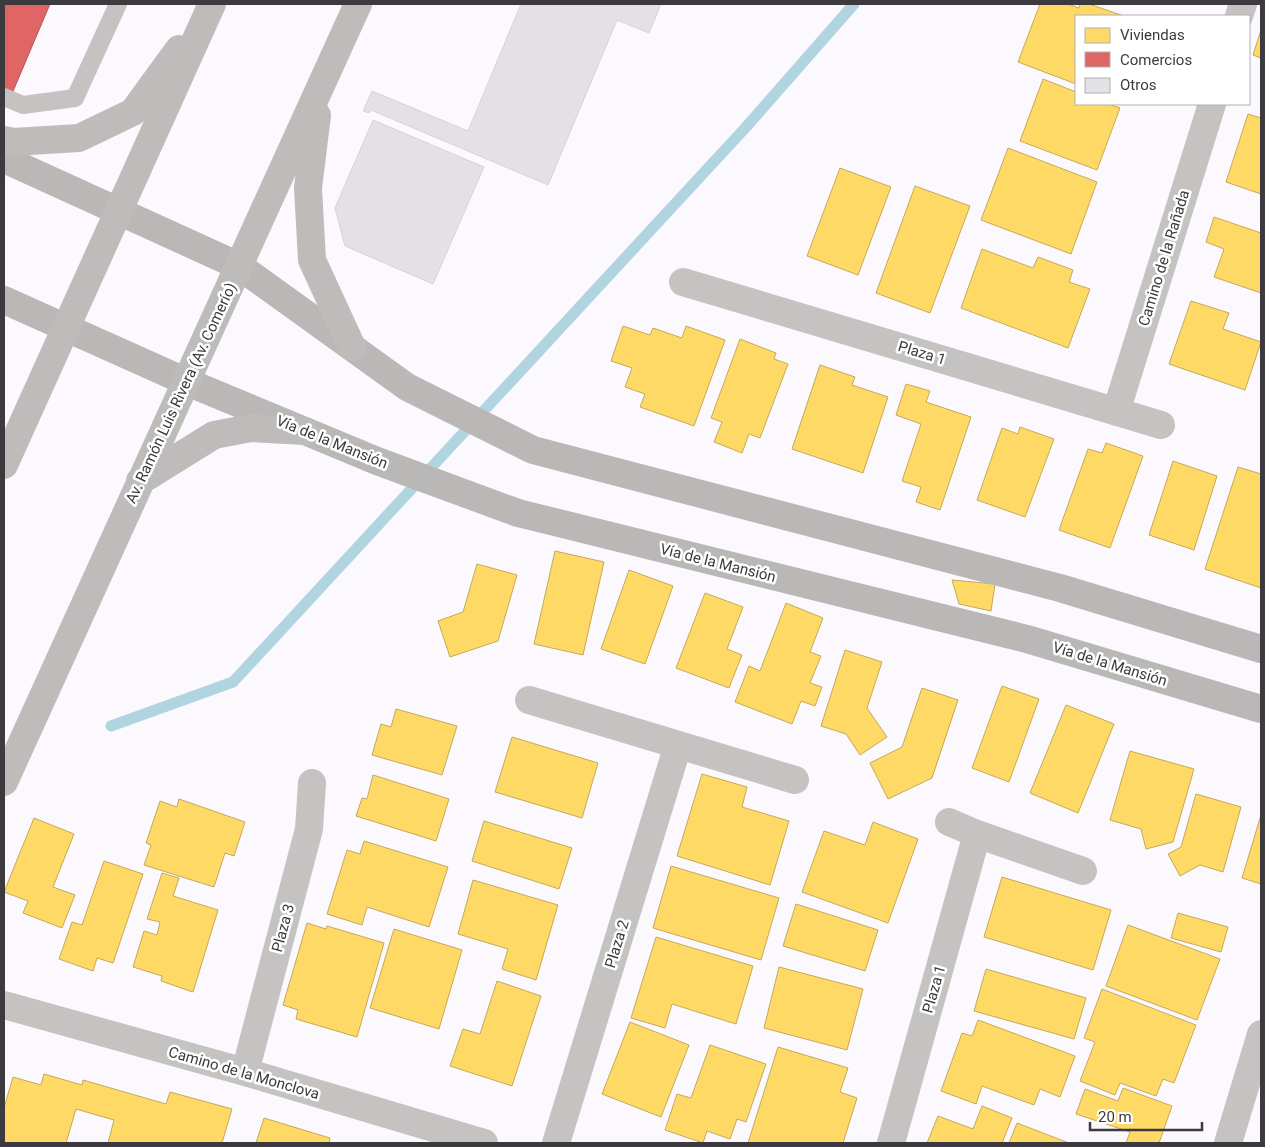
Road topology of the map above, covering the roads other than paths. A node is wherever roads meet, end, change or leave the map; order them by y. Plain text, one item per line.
1 (118, 4) edge
2 (212, 4) edge
3 (358, 4) edge
4 (320, 89) junction
5 (4, 97) edge
6 (1212, 105) edge
7 (4, 140) edge
8 (4, 159) edge
9 (118, 211) junction
10 (240, 266) junction
11 (683, 282) dead end
12 (4, 300) edge
13 (66, 328) junction
14 (352, 347) junction
15 (187, 382) junction
16 (1116, 412) junction
17 (1161, 425) dead end
18 (306, 431) junction
19 (4, 465) edge
20 (140, 482) junction
21 (1261, 649) edge
22 (529, 700) dead end
23 (1261, 709) edge
24 (678, 745) junction
25 (795, 780) dead end
26 (4, 782) edge
27 (312, 782) dead end
28 (949, 822) dead end
29 (977, 834) junction
30 (1083, 871) dead end
31 (4, 1005) edge
32 (1261, 1034) edge
33 (245, 1072) junction
34 (484, 1143) edge
35 (556, 1143) edge
36 (890, 1143) edge
37 (1228, 1143) edge

1 - 5 lane
2 - 7 main road
2 - 9 main road
3 - 4 main road, Av. Ramón Luis Rivera (Av. Comerío)
4 - 10 main road, Av. Ramón Luis Rivera (Av. Comerío)
4 - 14 main road
6 - 16 street, Camino de la Rañada
8 - 9 street
9 - 10 street
9 - 13 main road
10 - 14 street
10 - 15 main road, Av. Ramón Luis Rivera (Av. Comerío)
11 - 16 street, Plaza 1
12 - 13 street, Vía de la Mansión
13 - 15 street, Vía de la Mansión
13 - 19 main road
14 - 21 street
15 - 18 street, Vía de la Mansión
15 - 20 main road, Av. Ramón Luis Rivera (Av. Comerío)
16 - 17 street, Plaza 1
18 - 20 main road
18 - 23 street, Vía de la Mansión
20 - 26 main road, Av. Ramón Luis Rivera (Av. Comerío)
22 - 24 street
24 - 25 street
24 - 35 street, Plaza 2
27 - 33 street, Plaza 3
28 - 29 street
29 - 30 street
29 - 36 street, Plaza 1
31 - 33 street, Camino de la Monclova
32 - 37 street
33 - 34 street, Camino de la Monclova

